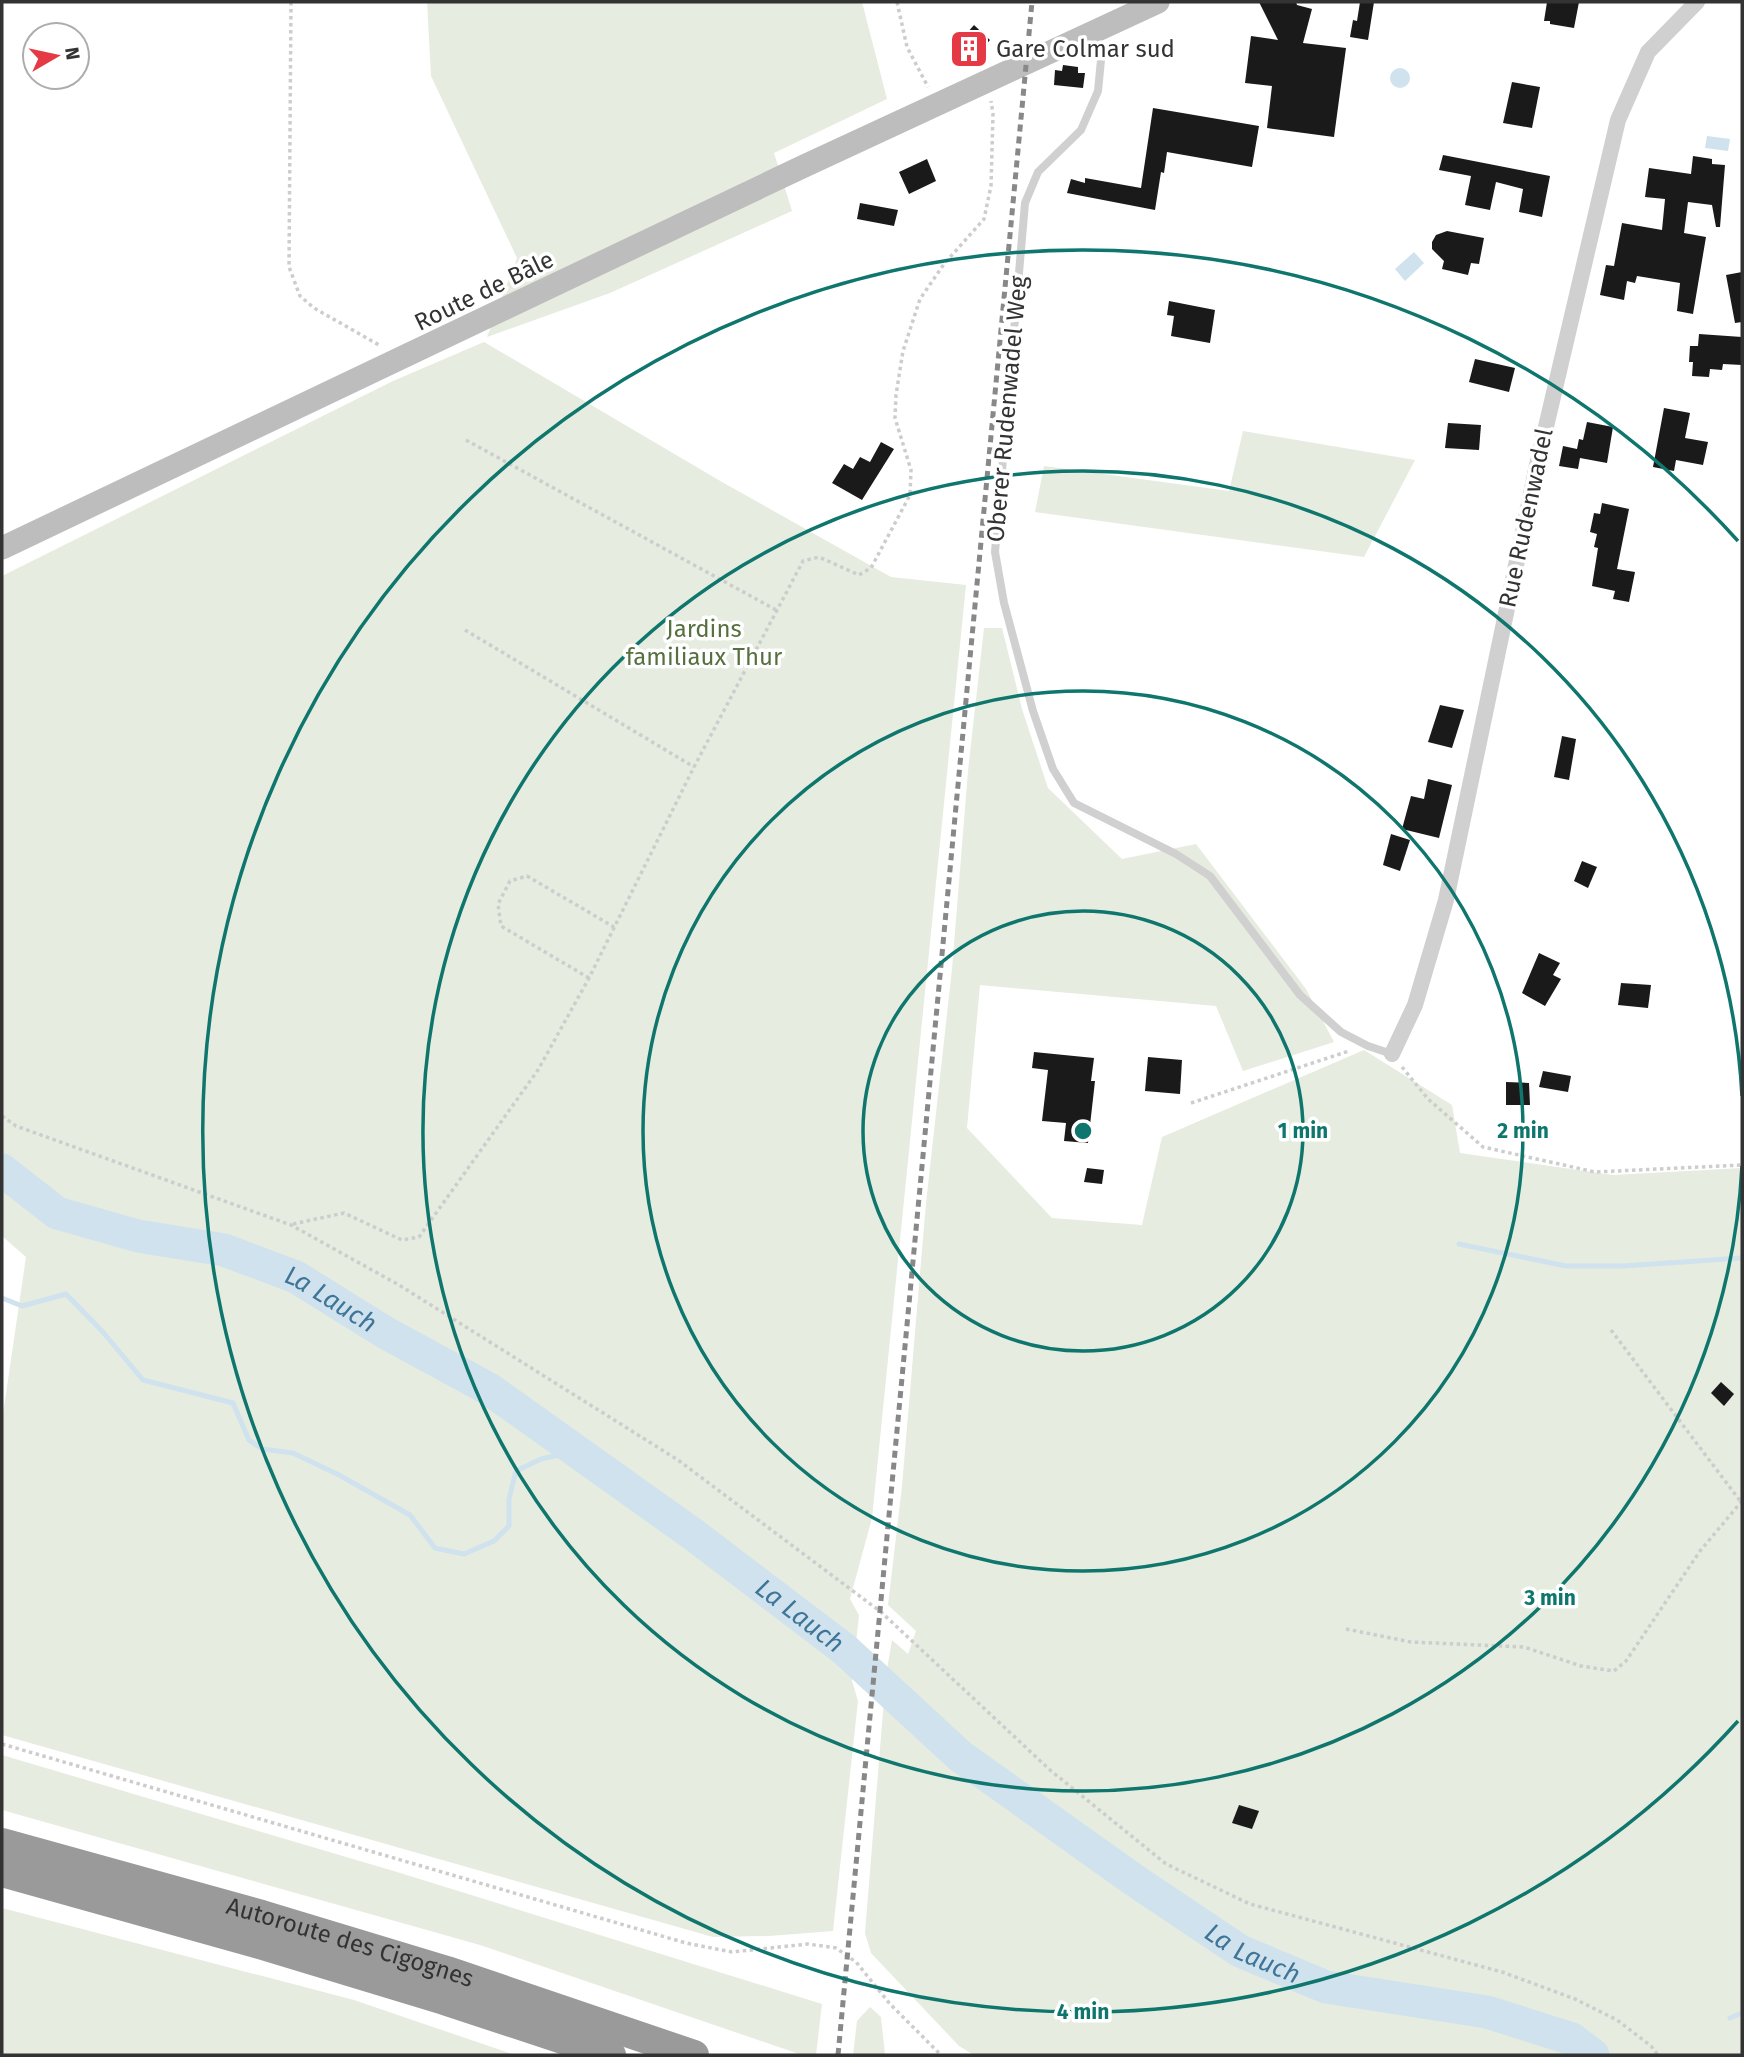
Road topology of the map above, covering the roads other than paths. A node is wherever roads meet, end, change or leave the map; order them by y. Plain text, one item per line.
1 (1158, 2) edge
2 (1697, 2) edge
3 (1093, 33) junction
4 (2, 548) edge
5 (1392, 1054) joint
6 (2, 1843) edge
7 (2, 1872) edge
8 (611, 2055) edge
9 (694, 2055) edge

1 - 3 main road, Route de Bâle
2 - 5 street, Rue Rudenwadel
3 - 4 main road, Route de Bâle
3 - 5 lane, Oberer Rudenwadel Weg
6 - 9 highway, Autoroute des Cigognes
7 - 8 highway, Autoroute des Cigognes

